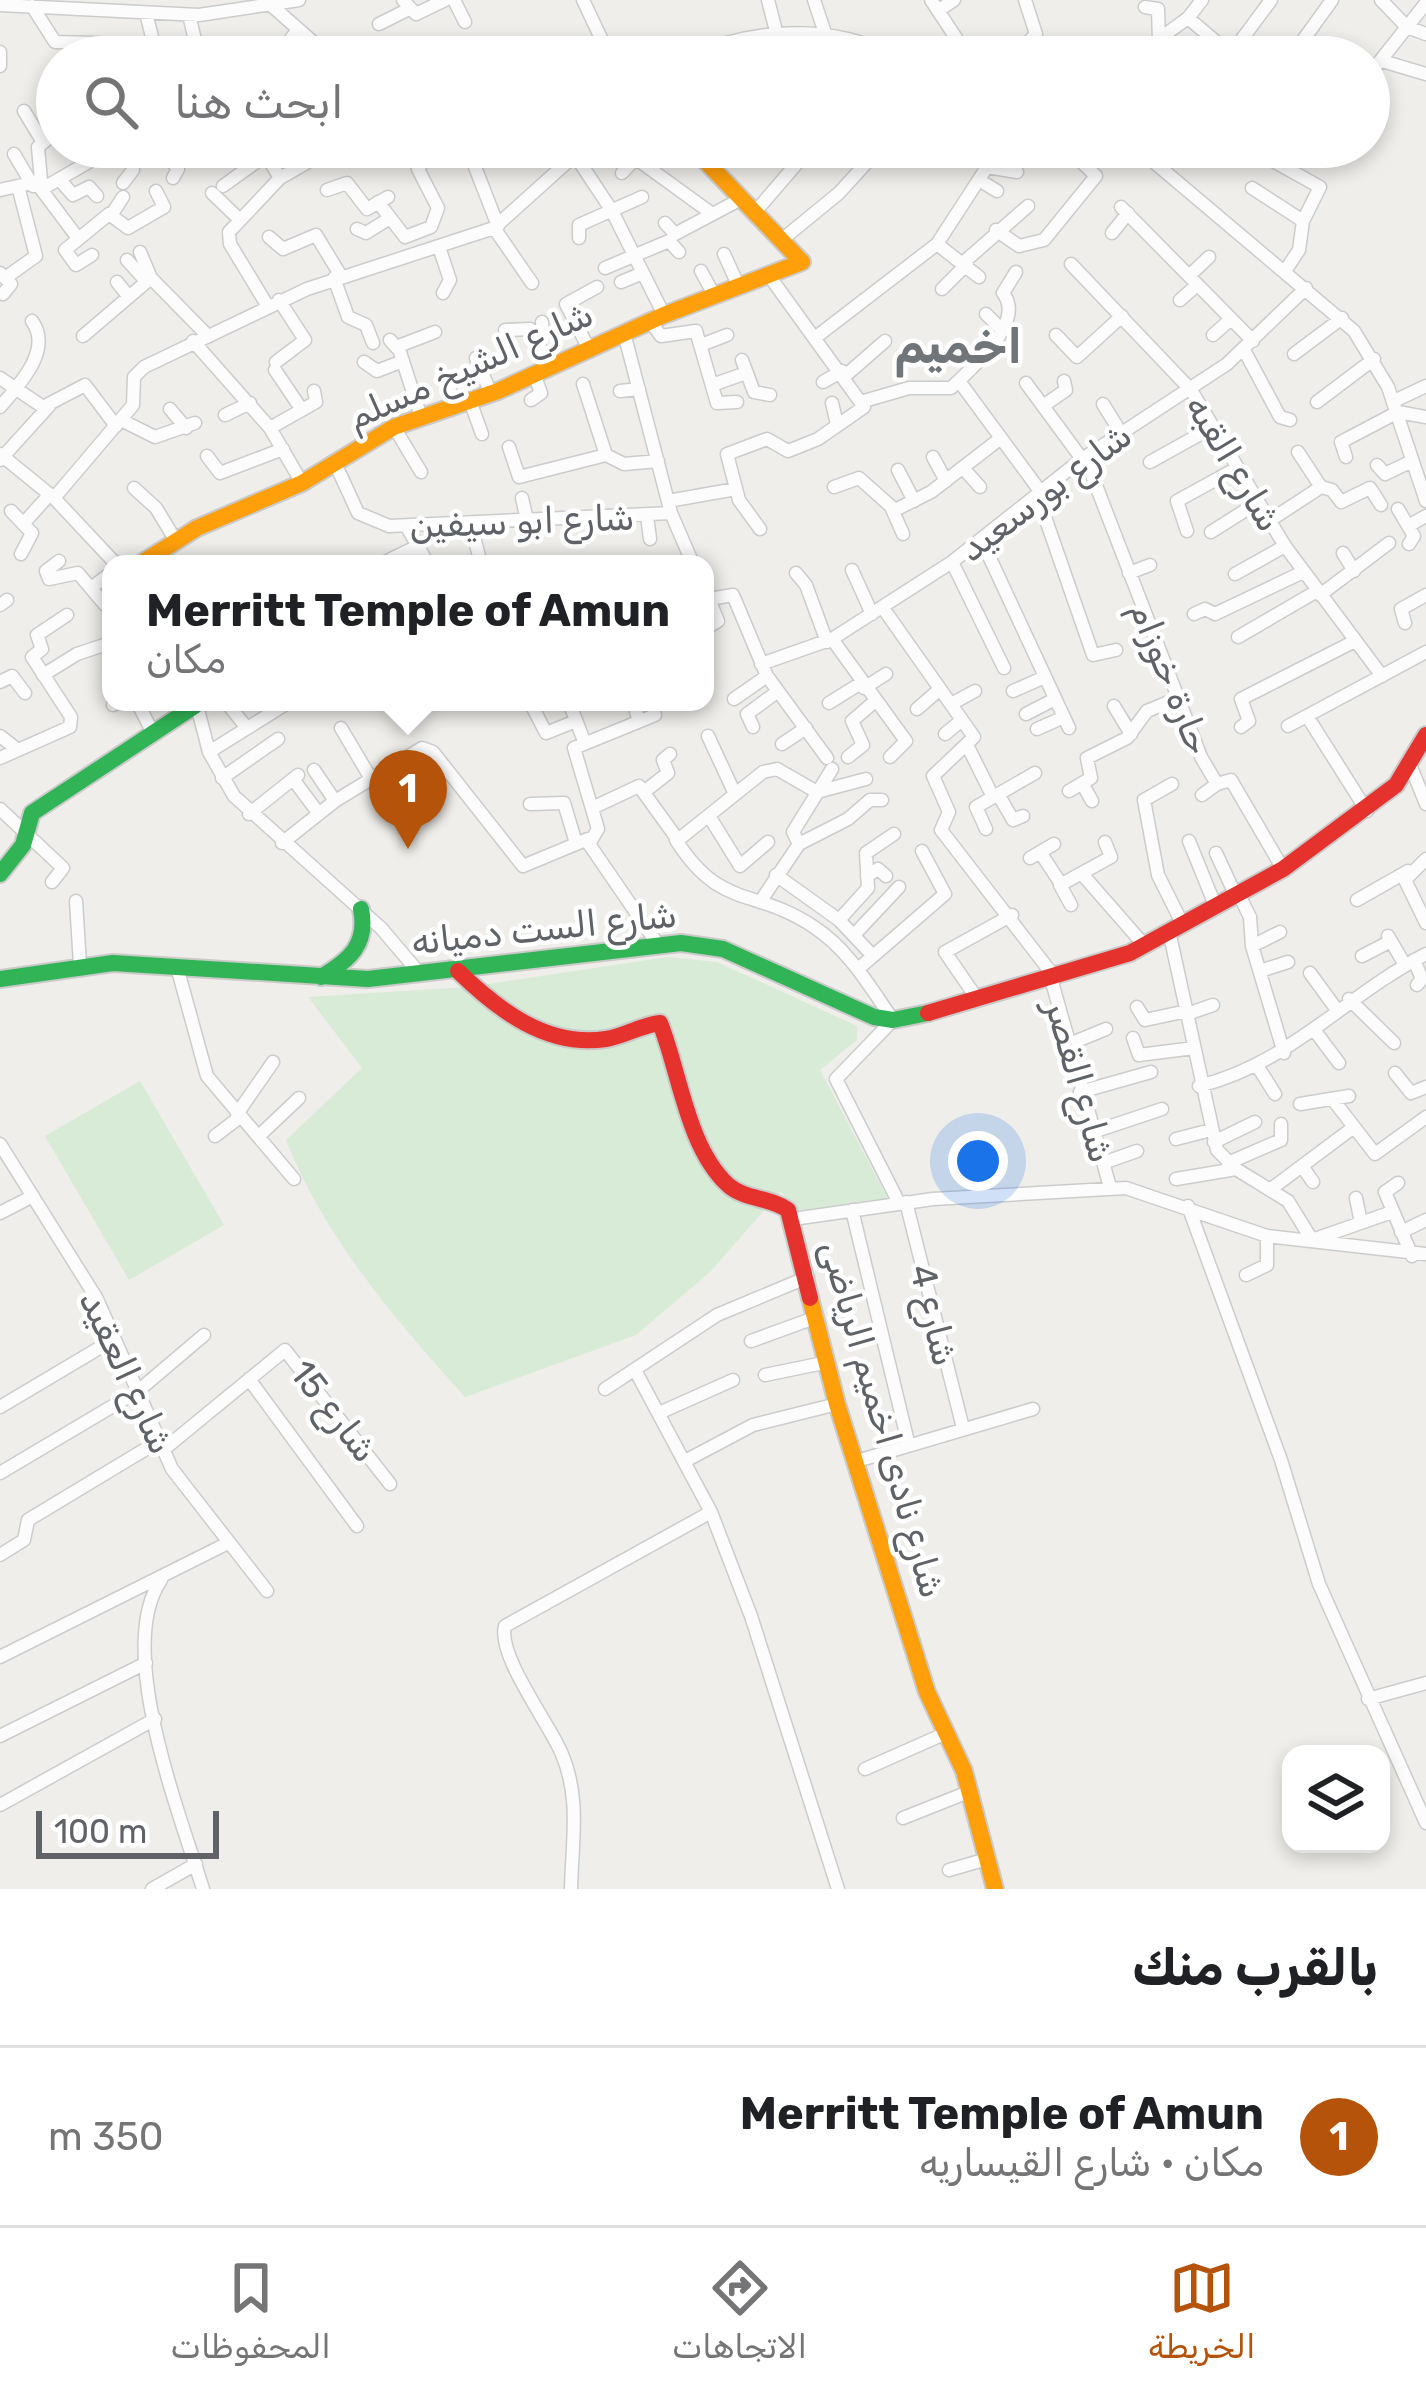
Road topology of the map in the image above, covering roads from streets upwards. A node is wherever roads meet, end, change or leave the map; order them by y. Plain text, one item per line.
1 (299, 0) edge
2 (450, 0) edge
3 (584, 0) edge
4 (768, 0) edge
5 (814, 0) edge
6 (954, 0) edge
7 (1025, 0) edge
8 (1202, 0) edge
9 (1271, 0) edge
10 (1332, 0) edge
11 (1382, 0) edge
12 (1426, 3) edge
13 (406, 4) edge
14 (0, 5) edge
15 (100, 5) edge
16 (935, 5) edge
17 (32, 6) junction
18 (272, 6) junction
19 (1145, 7) dead end
20 (146, 13) junction
21 (189, 15) junction
22 (1188, 18) junction
23 (465, 22) dead end
24 (379, 24) dead end
25 (1407, 27) junction
26 (297, 31) junction
27 (1426, 34) edge
28 (777, 35) junction
29 (49, 36) edge
30 (152, 36) edge
31 (200, 36) edge
32 (293, 36) edge
33 (303, 36) edge
34 (600, 36) edge
35 (770, 36) edge
36 (826, 36) joint
37 (955, 36) edge
38 (1034, 36) edge
39 (1159, 36) edge
40 (1165, 36) edge
41 (1209, 36) edge
42 (1246, 36) edge
43 (1306, 36) edge
44 (1390, 51) edge
45 (0, 52) edge
46 (1390, 64) edge
47 (0, 66) edge
48 (1426, 74) edge
49 (24, 111) dead end
50 (33, 134) junction
51 (36, 134) edge
52 (36, 147) edge
53 (14, 154) dead end
54 (41, 168) edge
55 (78, 168) edge
56 (134, 168) edge
57 (177, 168) edge
58 (236, 168) edge
59 (241, 168) edge
60 (273, 168) edge
61 (297, 168) edge
62 (419, 168) edge
63 (475, 168) edge
64 (561, 168) edge
65 (589, 168) edge
66 (627, 168) edge
67 (650, 168) edge
68 (713, 168) edge
69 (789, 168) edge
70 (862, 168) edge
71 (986, 168) edge
72 (993, 168) edge
73 (1088, 168) edge
74 (1161, 168) edge
75 (1287, 168) edge
76 (238, 170) junction
77 (1016, 172) dead end
78 (622, 173) dead end
79 (280, 178) junction
80 (59, 179) junction
81 (979, 180) junction
82 (17, 186) junction
83 (38, 186) junction
84 (1252, 188) dead end
85 (0, 190) edge
86 (327, 190) dead end
87 (997, 191) dead end
88 (97, 196) dead end
89 (642, 197) dead end
90 (750, 205) junction
91 (1028, 206) dead end
92 (612, 211) junction
93 (711, 213) junction
94 (112, 214) junction
95 (390, 218) junction
96 (240, 220) junction
97 (1303, 221) junction
98 (665, 223) dead end
99 (496, 227) junction
100 (357, 229) dead end
101 (996, 230) junction
102 (421, 233) junction
103 (1112, 233) dead end
104 (77, 237) junction
105 (269, 237) dead end
106 (579, 238) dead end
107 (784, 238) junction
108 (682, 241) junction
109 (938, 244) junction
110 (1159, 245) junction
111 (434, 248) junction
112 (724, 254) dead end
113 (92, 255) dead end
114 (412, 255) junction
115 (634, 255) junction
116 (134, 256) dead end
117 (1209, 257) dead end
118 (1146, 258) dead end
119 (966, 263) junction
120 (1072, 264) dead end
121 (605, 268) dead end
122 (418, 271) dead end
123 (1285, 271) junction
124 (701, 272) dead end
125 (1016, 272) dead end
126 (644, 273) junction
127 (2, 275) edge
128 (338, 277) junction
129 (770, 277) junction
130 (980, 277) dead end
131 (148, 279) junction
132 (117, 282) dead end
133 (621, 282) dead end
134 (532, 283) dead end
135 (1203, 285) junction
136 (597, 287) dead end
137 (739, 287) junction
138 (1306, 288) junction
139 (942, 289) dead end
140 (443, 292) dead end
141 (3, 294) edge
142 (714, 296) junction
143 (129, 297) junction
144 (1180, 300) dead end
145 (273, 302) junction
146 (986, 314) dead end
147 (1122, 316) junction
148 (657, 318) junction
149 (1231, 319) junction
150 (1342, 319) junction
151 (32, 321) dead end
152 (542, 322) dead end
153 (505, 330) dead end
154 (1003, 331) junction
155 (435, 332) dead end
156 (624, 333) junction
157 (206, 334) junction
158 (727, 335) dead end
159 (1056, 335) dead end
160 (1213, 335) dead end
161 (83, 336) dead end
162 (536, 337) junction
163 (816, 337) junction
164 (193, 341) junction
165 (885, 341) dead end
166 (373, 343) dead end
167 (701, 345) junction
168 (1249, 346) junction
169 (397, 349) junction
170 (589, 350) junction
171 (1294, 354) dead end
172 (476, 358) dead end
173 (1374, 359) junction
174 (364, 362) dead end
175 (708, 369) junction
176 (543, 370) junction
177 (693, 374) dead end
178 (843, 374) junction
179 (0, 379) edge
180 (959, 380) junction
181 (1064, 381) dead end
182 (823, 382) dead end
183 (1026, 383) dead end
184 (448, 384) dead end
185 (583, 385) dead end
186 (712, 385) junction
187 (1426, 386) edge
188 (17, 387) junction
189 (639, 389) junction
190 (1191, 390) junction
191 (314, 391) dead end
192 (620, 392) dead end
193 (491, 394) junction
194 (770, 395) dead end
195 (531, 400) dead end
196 (864, 401) junction
197 (737, 402) dead end
198 (1317, 402) dead end
199 (250, 403) junction
200 (462, 403) junction
201 (832, 403) dead end
202 (1103, 404) dead end
203 (50, 405) junction
204 (1043, 406) junction
205 (1396, 406) junction
206 (0, 407) edge
207 (170, 409) dead end
208 (302, 410) junction
209 (225, 415) dead end
210 (421, 416) junction
211 (1426, 417) edge
212 (1290, 420) dead end
213 (119, 423) junction
214 (838, 424) junction
215 (394, 427) junction
216 (1213, 427) junction
217 (269, 428) junction
218 (1121, 433) junction
219 (482, 434) dead end
220 (1001, 438) junction
221 (509, 447) dead end
222 (283, 448) junction
223 (1349, 448) dead end
224 (1298, 452) dead end
225 (606, 455) junction
226 (1, 457) edge
227 (205, 457) dead end
228 (934, 457) dead end
229 (1083, 458) junction
230 (1417, 460) edge
231 (658, 461) junction
232 (1150, 462) dead end
233 (335, 463) junction
234 (1377, 465) dead end
235 (963, 468) junction
236 (1237, 468) junction
237 (898, 470) dead end
238 (421, 472) dead end
239 (946, 481) junction
240 (302, 483) junction
241 (834, 487) dead end
242 (980, 487) dead end
243 (134, 488) dead end
244 (736, 489) junction
245 (1038, 493) junction
246 (52, 496) junction
247 (522, 498) dead end
248 (914, 501) junction
249 (1426, 501) edge
250 (1308, 502) junction
251 (1257, 503) junction
252 (1382, 505) dead end
253 (670, 507) junction
254 (892, 509) junction
255 (1398, 509) dead end
256 (10, 512) dead end
257 (647, 516) junction
258 (1426, 516) edge
259 (1269, 521) junction
260 (23, 524) junction
261 (528, 524) junction
262 (471, 525) junction
263 (406, 526) junction
264 (1408, 526) junction
265 (760, 529) dead end
266 (1187, 531) dead end
267 (1211, 532) dead end
268 (903, 534) dead end
269 (650, 539) dead end
270 (981, 539) junction
271 (176, 541) junction
272 (1389, 543) dead end
273 (1409, 544) dead end
274 (418, 546) junction
275 (1286, 546) junction
276 (1343, 553) dead end
277 (21, 554) dead end
278 (108, 555) edge
279 (154, 555) edge
280 (400, 555) edge
281 (423, 555) edge
282 (479, 555) edge
283 (689, 555) edge
284 (59, 561) dead end
285 (952, 562) junction
286 (1150, 565) dead end
287 (852, 570) dead end
288 (1354, 571) junction
289 (1303, 572) junction
290 (796, 573) dead end
291 (1129, 573) junction
292 (1235, 574) dead end
293 (54, 578) junction
294 (102, 581) edge
295 (92, 589) junction
296 (714, 593) edge
297 (1318, 593) junction
298 (64, 594) dead end
299 (1426, 595) edge
300 (102, 601) edge
301 (878, 611) junction
302 (1194, 614) dead end
303 (67, 616) dead end
304 (1405, 622) dead end
305 (1238, 637) dead end
306 (830, 640) junction
307 (1354, 641) junction
308 (102, 646) edge
309 (1116, 650) dead end
310 (1426, 652) edge
311 (77, 654) junction
312 (84, 668) dead end
313 (1004, 668) dead end
314 (764, 670) junction
315 (886, 674) dead end
316 (43, 675) junction
317 (1382, 676) junction
318 (1045, 677) junction
319 (0, 682) edge
320 (862, 685) junction
321 (940, 689) junction
322 (975, 691) dead end
323 (1013, 691) dead end
324 (777, 692) junction
325 (25, 693) dead end
326 (1176, 698) junction
327 (734, 699) dead end
328 (1055, 699) junction
329 (874, 702) junction
330 (830, 703) dead end
331 (951, 704) junction
332 (1114, 706) dead end
333 (917, 709) dead end
334 (142, 711) edge
335 (186, 711) edge
336 (198, 711) edge
337 (233, 711) edge
338 (264, 711) edge
339 (535, 711) edge
340 (572, 711) edge
341 (636, 711) edge
342 (1026, 714) dead end
343 (655, 715) dead end
344 (1307, 716) junction
345 (962, 720) junction
346 (576, 721) junction
347 (639, 721) junction
348 (1288, 726) dead end
349 (753, 727) dead end
350 (1241, 727) dead end
351 (247, 728) junction
352 (340, 728) dead end
353 (1036, 729) dead end
354 (153, 733) junction
355 (944, 734) dead end
356 (1131, 734) junction
357 (1426, 735) edge
358 (0, 736) edge
359 (708, 736) dead end
360 (278, 739) dead end
361 (809, 739) junction
362 (584, 741) junction
363 (782, 744) dead end
364 (968, 747) junction
365 (18, 750) junction
366 (209, 752) junction
367 (670, 754) dead end
368 (848, 757) dead end
369 (890, 757) dead end
370 (0, 758) edge
371 (1409, 762) junction
372 (314, 770) dead end
373 (1035, 773) dead end
374 (641, 776) dead end
375 (370, 777) junction
376 (222, 778) junction
377 (866, 779) dead end
378 (932, 781) junction
379 (1082, 783) junction
380 (1172, 784) dead end
381 (1216, 784) junction
382 (919, 790) dead end
383 (1069, 791) dead end
384 (645, 792) junction
385 (817, 792) junction
386 (940, 795) junction
387 (996, 795) junction
388 (1202, 795) dead end
389 (882, 800) dead end
390 (335, 801) junction
391 (735, 801) junction
392 (1092, 801) dead end
393 (530, 804) dead end
394 (1426, 804) edge
395 (927, 805) dead end
396 (592, 808) junction
397 (0, 809) edge
398 (1149, 810) junction
399 (1367, 811) junction
400 (248, 814) junction
401 (319, 814) junction
402 (709, 816) junction
403 (1023, 816) dead end
404 (1136, 818) dead end
405 (986, 829) dead end
406 (26, 833) junction
407 (894, 834) dead end
408 (676, 840) junction
409 (582, 841) junction
410 (1189, 841) dead end
411 (768, 842) dead end
412 (1105, 842) dead end
413 (282, 843) junction
414 (799, 844) junction
415 (1054, 844) dead end
416 (922, 851) dead end
417 (1216, 853) dead end
418 (1426, 859) edge
419 (1283, 869) junction
420 (1409, 871) junction
421 (0, 874) edge
422 (1082, 874) junction
423 (776, 875) junction
424 (867, 876) junction
425 (886, 876) dead end
426 (52, 882) dead end
427 (1114, 883) dead end
428 (1061, 884) junction
429 (899, 887) dead end
430 (1099, 892) junction
431 (1236, 894) junction
432 (1357, 900) dead end
433 (76, 901) dead end
434 (760, 902) junction
435 (1215, 904) junction
436 (1070, 905) dead end
437 (361, 909) junction
438 (1012, 915) junction
439 (838, 920) junction
440 (1426, 923) edge
441 (1176, 927) junction
442 (1280, 932) dead end
443 (854, 934) junction
444 (659, 946) junction
445 (1145, 946) junction
446 (1252, 946) junction
447 (873, 956) junction
448 (1362, 956) dead end
449 (1415, 960) edge
450 (1288, 962) dead end
451 (1199, 963) dead end
452 (80, 965) junction
453 (178, 967) junction
454 (858, 969) junction
455 (1182, 969) junction
456 (1259, 970) junction
457 (458, 971) junction
458 (1310, 973) dead end
459 (421, 975) junction
460 (1052, 975) junction
461 (0, 979) edge
462 (315, 980) junction
463 (1417, 985) dead end
464 (1349, 999) junction
465 (978, 1000) junction
466 (1213, 1005) dead end
467 (1137, 1007) dead end
468 (1337, 1010) junction
469 (1187, 1013) junction
470 (893, 1020) junction
471 (1106, 1030) dead end
472 (1315, 1030) junction
473 (1384, 1031) dead end
474 (1133, 1038) dead end
475 (1067, 1046) junction
476 (1194, 1048) junction
477 (1284, 1053) junction
478 (273, 1062) dead end
479 (1339, 1064) dead end
480 (1258, 1067) junction
481 (1150, 1072) dead end
482 (1395, 1073) dead end
483 (1199, 1086) junction
484 (1426, 1087) edge
485 (1080, 1092) junction
486 (1275, 1094) dead end
487 (1349, 1096) dead end
488 (299, 1098) dead end
489 (1334, 1101) junction
490 (1300, 1104) dead end
491 (1162, 1109) dead end
492 (239, 1115) junction
493 (1426, 1117) edge
494 (1255, 1122) dead end
495 (1281, 1124) dead end
496 (1354, 1127) junction
497 (1093, 1132) junction
498 (261, 1134) junction
499 (214, 1136) dead end
500 (1212, 1136) junction
501 (1176, 1139) dead end
502 (0, 1144) edge
503 (1137, 1150) dead end
504 (1102, 1163) junction
505 (1232, 1166) junction
506 (1302, 1166) junction
507 (294, 1179) dead end
508 (1176, 1179) dead end
509 (1313, 1182) dead end
510 (1398, 1183) dead end
511 (1110, 1187) junction
512 (1271, 1189) junction
513 (33, 1196) junction
514 (1356, 1198) dead end
515 (902, 1203) junction
516 (1188, 1206) junction
517 (852, 1210) junction
518 (1392, 1212) junction
519 (0, 1213) edge
520 (793, 1219) junction
521 (1426, 1220) edge
522 (1361, 1223) junction
523 (1401, 1232) junction
524 (1267, 1236) junction
525 (1312, 1240) junction
526 (1419, 1255) edge
527 (1246, 1275) dead end
528 (808, 1277) junction
529 (818, 1317) junction
530 (204, 1335) dead end
531 (111, 1341) junction
532 (751, 1341) dead end
533 (828, 1362) junction
534 (635, 1370) junction
535 (765, 1375) dead end
536 (249, 1379) junction
537 (733, 1380) dead end
538 (605, 1389) dead end
539 (138, 1391) junction
540 (837, 1403) junction
541 (0, 1406) edge
542 (1033, 1409) dead end
543 (659, 1413) junction
544 (963, 1428) junction
545 (908, 1442) junction
546 (161, 1445) junction
547 (0, 1454) edge
548 (685, 1461) junction
549 (856, 1461) junction
550 (4, 1471) edge
551 (390, 1484) dead end
552 (711, 1512) junction
553 (358, 1526) dead end
554 (228, 1543) junction
555 (0, 1555) edge
556 (161, 1580) junction
557 (267, 1592) dead end
558 (0, 1657) edge
559 (146, 1663) junction
560 (1426, 1683) edge
561 (1368, 1699) junction
562 (155, 1719) junction
563 (944, 1734) junction
564 (0, 1736) edge
565 (865, 1768) dead end
566 (970, 1791) junction
567 (0, 1804) edge
568 (903, 1818) dead end
569 (1426, 1823) edge
570 (987, 1859) junction
571 (196, 1864) junction
572 (949, 1870) dead end
573 (152, 1889) edge
574 (203, 1889) edge
575 (571, 1889) edge
576 (838, 1889) edge
577 (995, 1889) edge

1 - 18 street
2 - 13 street
2 - 23 street
3 - 34 street
4 - 28 street
5 - 36 street
6 - 16 street
7 - 38 street
8 - 22 street
9 - 42 street
10 - 43 street
11 - 25 street
12 - 25 street
13 - 24 street
14 - 17 street
15 - 17 street
15 - 20 street
16 - 37 street
17 - 29 street
18 - 21 street
18 - 26 street
19 - 39 street
20 - 21 street
20 - 30 street
21 - 31 street
22 - 40 street
22 - 41 street
25 - 27 street
25 - 44 street
26 - 32 street
26 - 33 street
28 - 35 street
28 - 36 street
45 - 47 street
46 - 48 street
49 - 50 street
50 - 51 street
50 - 52 street
53 - 83 street
54 - 83 street
55 - 80 street
56 - 94 street
57 - 94 street
58 - 76 street
59 - 76 street
60 - 79 street
61 - 79 street
62 - 102 street
63 - 99 street
64 - 99 street
65 - 92 street
66 - 78 street
67 - 93 street
68 - 90 street
69 - 90 street
70 - 107 street
71 - 81 street
72 - 77 street
73 - 101 street
74 - 123 street
75 - 97 street
76 - 96 street
79 - 96 street
80 - 83 street
80 - 88 street
81 - 87 street
81 - 109 street
82 - 83 street
82 - 85 street
82 - 127 street
83 - 104 street
84 - 97 street
86 - 95 street
89 - 92 street
90 - 93 street
90 - 107 street
91 - 101 street
92 - 106 street
92 - 115 street
93 - 108 street
94 - 104 street
95 - 100 street
95 - 102 street
96 - 145 street
97 - 123 street
98 - 108 street
99 - 111 street
99 - 134 street
101 - 119 street
102 - 111 street
103 - 110 street
104 - 113 street
105 - 128 street
107 - 129 street
108 - 115 street
109 - 119 street
109 - 163 street
110 - 118 street
110 - 135 street
111 - 114 street
111 - 140 street
112 - 137 street
114 - 122 street
114 - 128 street
115 - 121 street
115 - 126 street
116 - 131 street
117 - 135 street
119 - 130 street
119 - 139 street
120 - 147 street, شارع القبه
123 - 138 street
124 - 142 street
125 - 154 street
126 - 133 street
126 - 148 street
127 - 141 street
128 - 145 street
128 - 166 street
129 - 137 street, شارع الشيخ مسلم
129 - 163 street
131 - 143 street
131 - 157 street
132 - 143 street
135 - 144 street
135 - 149 street
136 - 170 street
137 - 142 street, شارع الشيخ مسلم
138 - 150 street
138 - 168 street, شارع بورسعيد
142 - 148 street, شارع الشيخ مسلم
143 - 161 street
145 - 157 street
145 - 208 street
146 - 154 street
147 - 159 street
147 - 190 street, شارع القبه
148 - 156 street, شارع الشيخ مسلم
148 - 167 street
149 - 160 street
149 - 168 street
150 - 171 street
150 - 173 street
151 - 188 street
152 - 162 street
153 - 162 street
154 - 180 street
155 - 169 street
156 - 170 street, شارع الشيخ مسلم
156 - 189 street
157 - 164 street
158 - 167 street
162 - 176 street
163 - 178 street
164 - 199 street
164 - 213 street
165 - 178 street
167 - 175 street
168 - 190 street, شارع بورسعيد
168 - 212 street
169 - 174 street
169 - 210 street
170 - 176 street, شارع الشيخ مسلم
172 - 193 street
173 - 198 street
173 - 205 street
175 - 177 street
175 - 186 street
176 - 193 street, شارع الشيخ مسلم
176 - 195 street
178 - 182 street
178 - 196 street
179 - 188 street
180 - 196 street
180 - 220 street
181 - 204 street
183 - 204 street, حارة خوزام
184 - 200 street
185 - 225 street
186 - 194 street
186 - 197 street
187 - 205 street
188 - 203 street
188 - 206 street
189 - 192 street
189 - 231 street
190 - 216 street, شارع القبه
190 - 218 street, شارع بورسعيد
191 - 208 street
193 - 200 street, شارع الشيخ مسلم
196 - 214 street
199 - 209 street
199 - 217 street
200 - 210 street, شارع الشيخ مسلم
200 - 219 street
201 - 214 street
202 - 218 street
203 - 213 street
203 - 226 street
204 - 229 street, حارة خوزام
205 - 211 street
205 - 223 street
205 - 230 street
207 - 213 street
208 - 217 street
210 - 215 street, شارع الشيخ مسلم
213 - 246 street
214 - 244 street
215 - 233 street, شارع الشيخ مسلم
215 - 238 street
216 - 232 street
216 - 236 street, شارع القبه
217 - 222 street
218 - 229 street, شارع بورسعيد
220 - 235 street
220 - 245 street
221 - 225 street
222 - 227 street
222 - 240 street
224 - 250 street
225 - 231 street
226 - 246 street
228 - 239 street
229 - 245 street, شارع بورسعيد
229 - 291 street, حارة خوزام
230 - 234 street
230 - 249 street
231 - 253 street
233 - 240 street, شارع الشيخ مسلم
233 - 263 street, شارع ابو سيفين
235 - 239 street
235 - 242 street
236 - 251 street, شارع القبه
236 - 266 street
237 - 248 street
239 - 248 street
240 - 271 street, شارع الشيخ مسلم
241 - 254 street
243 - 271 street
244 - 253 street, شارع ابو سيفين
244 - 265 street
245 - 270 street, شارع بورسعيد
245 - 309 street
246 - 260 street
246 - 278 street
247 - 261 street
248 - 254 street
250 - 252 street
250 - 259 street
251 - 259 street, شارع القبه
251 - 267 street
253 - 257 street, شارع ابو سيفين
253 - 283 street
254 - 268 street
255 - 264 street
256 - 260 street
257 - 261 street, شارع ابو سيفين
257 - 269 street
258 - 264 street
259 - 275 street, شارع القبه
260 - 277 street
261 - 262 street, شارع ابو سيفين
262 - 263 street, شارع ابو سيفين
262 - 282 street
263 - 274 street
264 - 273 street
270 - 285 street, شارع بورسعيد
270 - 318 street
271 - 279 street, شارع الشيخ مسلم
272 - 288 street
274 - 280 street
274 - 281 street
275 - 289 street, شارع القبه
275 - 292 street
276 - 288 street
284 - 293 street
285 - 301 street, شارع بورسعيد
285 - 313 street
286 - 291 street
287 - 301 street
288 - 297 street
289 - 297 street, شارع القبه
289 - 302 street
290 - 306 street
291 - 326 street, حارة خوزام
293 - 295 street
293 - 298 street
294 - 295 street
295 - 300 street
296 - 314 street
297 - 305 street
297 - 307 street, شارع القبه
299 - 304 street
301 - 306 street, شارع بورسعيد
301 - 321 street
303 - 316 street
306 - 314 street, شارع بورسعيد
306 - 320 street
307 - 317 street, شارع القبه
307 - 350 street
308 - 311 street
310 - 317 street
311 - 312 street
311 - 316 street
314 - 324 street
314 - 327 street, شارع بورسعيد
315 - 320 street
316 - 365 street
317 - 344 street
318 - 323 street
318 - 328 street
319 - 325 street
320 - 329 street
320 - 330 street
321 - 331 street
321 - 333 street
322 - 331 street
324 - 349 street
324 - 361 street
326 - 356 street
326 - 381 street, حارة خوزام
328 - 342 street
328 - 353 street
329 - 368 street
329 - 369 street
331 - 345 street
332 - 356 street
334 - 354 street
335 - 354 street
336 - 366 street
337 - 351 street
338 - 351 street
339 - 346 street
340 - 346 street
341 - 347 street
343 - 347 street
344 - 348 street
344 - 399 street
345 - 355 street
345 - 364 street
346 - 362 street
347 - 362 street
351 - 366 street
352 - 375 street
354 - 406 street
356 - 379 street
357 - 371 street, شارع الست دميانه
358 - 365 street
359 - 391 street
360 - 376 street
361 - 363 street
361 - 385 street
362 - 396 street
364 - 378 street
364 - 387 street
365 - 370 street
366 - 376 street
367 - 384 street
371 - 394 street
371 - 399 street, شارع الست دميانه
372 - 390 street
373 - 387 street
374 - 384 street
375 - 390 street
375 - 409 street
376 - 400 street
377 - 385 street
378 - 382 street
378 - 386 street, شارع القصر
379 - 383 street
379 - 392 street
380 - 398 street
381 - 388 street
381 - 419 street, حارة خوزام
384 - 396 street
384 - 408 street
385 - 391 street
385 - 414 street
386 - 395 street
386 - 438 street, شارع القصر
387 - 403 street
387 - 405 street
389 - 414 street
390 - 401 street
391 - 402 street
393 - 409 street
396 - 409 street
397 - 406 street
398 - 404 street
398 - 441 street
399 - 419 street, شارع الست دميانه
400 - 401 street
400 - 413 street
401 - 413 street
402 - 408 street
402 - 411 street
406 - 421 street
406 - 426 street
407 - 424 street
408 - 434 street
409 - 444 street
410 - 435 street
412 - 422 street
413 - 437 street
414 - 423 street
415 - 428 street
416 - 447 street
417 - 431 street
418 - 420 street
419 - 431 street, شارع الست دميانه
420 - 432 street
420 - 440 street
422 - 428 street
422 - 430 street
423 - 434 street
423 - 439 street
424 - 425 street
424 - 439 street
427 - 430 street
428 - 436 street
429 - 443 street
430 - 445 street
431 - 435 street, شارع الست دميانه
431 - 446 street
433 - 452 street
434 - 454 street
435 - 441 street, شارع الست دميانه
437 - 459 street
437 - 462 street
438 - 460 street, شارع القصر
438 - 465 street
439 - 443 street
441 - 445 street, شارع الست دميانه
441 - 455 street
442 - 446 street
443 - 447 street
444 - 457 street, شارع الست دميانه
444 - 470 street, شارع الست دميانه
445 - 460 street, شارع الست دميانه
446 - 456 street
447 - 454 street
448 - 449 street
449 - 463 street
449 - 464 street
450 - 456 street
451 - 455 street
452 - 453 street, شارع الست دميانه
452 - 461 street, شارع الست دميانه
453 - 462 street, شارع الست دميانه
453 - 492 street
454 - 470 street
455 - 469 street
456 - 477 street
457 - 459 street, شارع الست دميانه
457 - 520 street, شارع نادى اخميم الرياضى
458 - 468 street
459 - 462 street, شارع الست دميانه
460 - 465 street, شارع الست دميانه
460 - 475 street, شارع القصر
464 - 468 street
464 - 473 street
465 - 470 street, شارع الست دميانه
466 - 469 street
467 - 469 street
468 - 472 street
469 - 476 street
470 - 515 street, شارع 4
471 - 475 street
472 - 477 street
472 - 479 street
474 - 476 street
475 - 485 street, شارع القصر
476 - 483 street
477 - 480 street
478 - 492 street
480 - 483 street
480 - 486 street
481 - 485 street
482 - 484 street
483 - 500 street
485 - 497 street, شارع القصر
487 - 489 street
488 - 498 street
489 - 490 street
489 - 496 street
491 - 497 street
492 - 498 street
492 - 499 street
493 - 496 street
494 - 500 street
495 - 505 street
496 - 506 street
497 - 504 street, شارع القصر
498 - 507 street
500 - 501 street
500 - 505 street
502 - 513 street, شارع العقيد
503 - 504 street
504 - 511 street, شارع القصر
505 - 508 street
505 - 512 street
506 - 509 street
506 - 512 street
510 - 518 street
511 - 515 street
511 - 516 street
512 - 525 street
513 - 519 street
513 - 531 street, شارع العقيد
514 - 522 street
515 - 517 street
515 - 544 street, شارع 4
516 - 524 street
516 - 561 street
517 - 520 street
517 - 545 street
518 - 522 street
518 - 523 street
520 - 528 street, شارع نادى اخميم الرياضى
521 - 523 street
522 - 525 street
523 - 526 street
524 - 525 street
524 - 527 street
525 - 526 street
528 - 529 street, شارع نادى اخميم الرياضى
528 - 534 street
529 - 532 street
529 - 533 street, شارع نادى اخميم الرياضى
530 - 539 street
531 - 539 street, شارع العقيد
531 - 541 street
533 - 535 street
533 - 540 street, شارع نادى اخميم الرياضى
534 - 538 street
534 - 543 street
536 - 546 street, شارع 15
536 - 551 street, شارع 15
536 - 553 street
537 - 543 street
539 - 546 street, شارع العقيد
539 - 550 street
540 - 548 street
540 - 549 street, شارع نادى اخميم الرياضى
542 - 544 street
543 - 548 street
544 - 545 street
545 - 549 street
546 - 554 street, شارع العقيد
546 - 555 street, شارع 15
547 - 550 street
548 - 552 street
549 - 563 street, شارع نادى اخميم الرياضى
552 - 575 street
552 - 576 street
554 - 556 street
554 - 557 street, شارع العقيد
556 - 558 street
556 - 559 street
559 - 562 street
559 - 564 street
560 - 561 street
561 - 569 street
562 - 567 street
562 - 571 street
563 - 565 street
563 - 566 street, شارع نادى اخميم الرياضى
566 - 568 street
566 - 570 street, شارع نادى اخميم الرياضى
570 - 572 street
570 - 577 street, شارع نادى اخميم الرياضى
571 - 573 street
571 - 574 street

